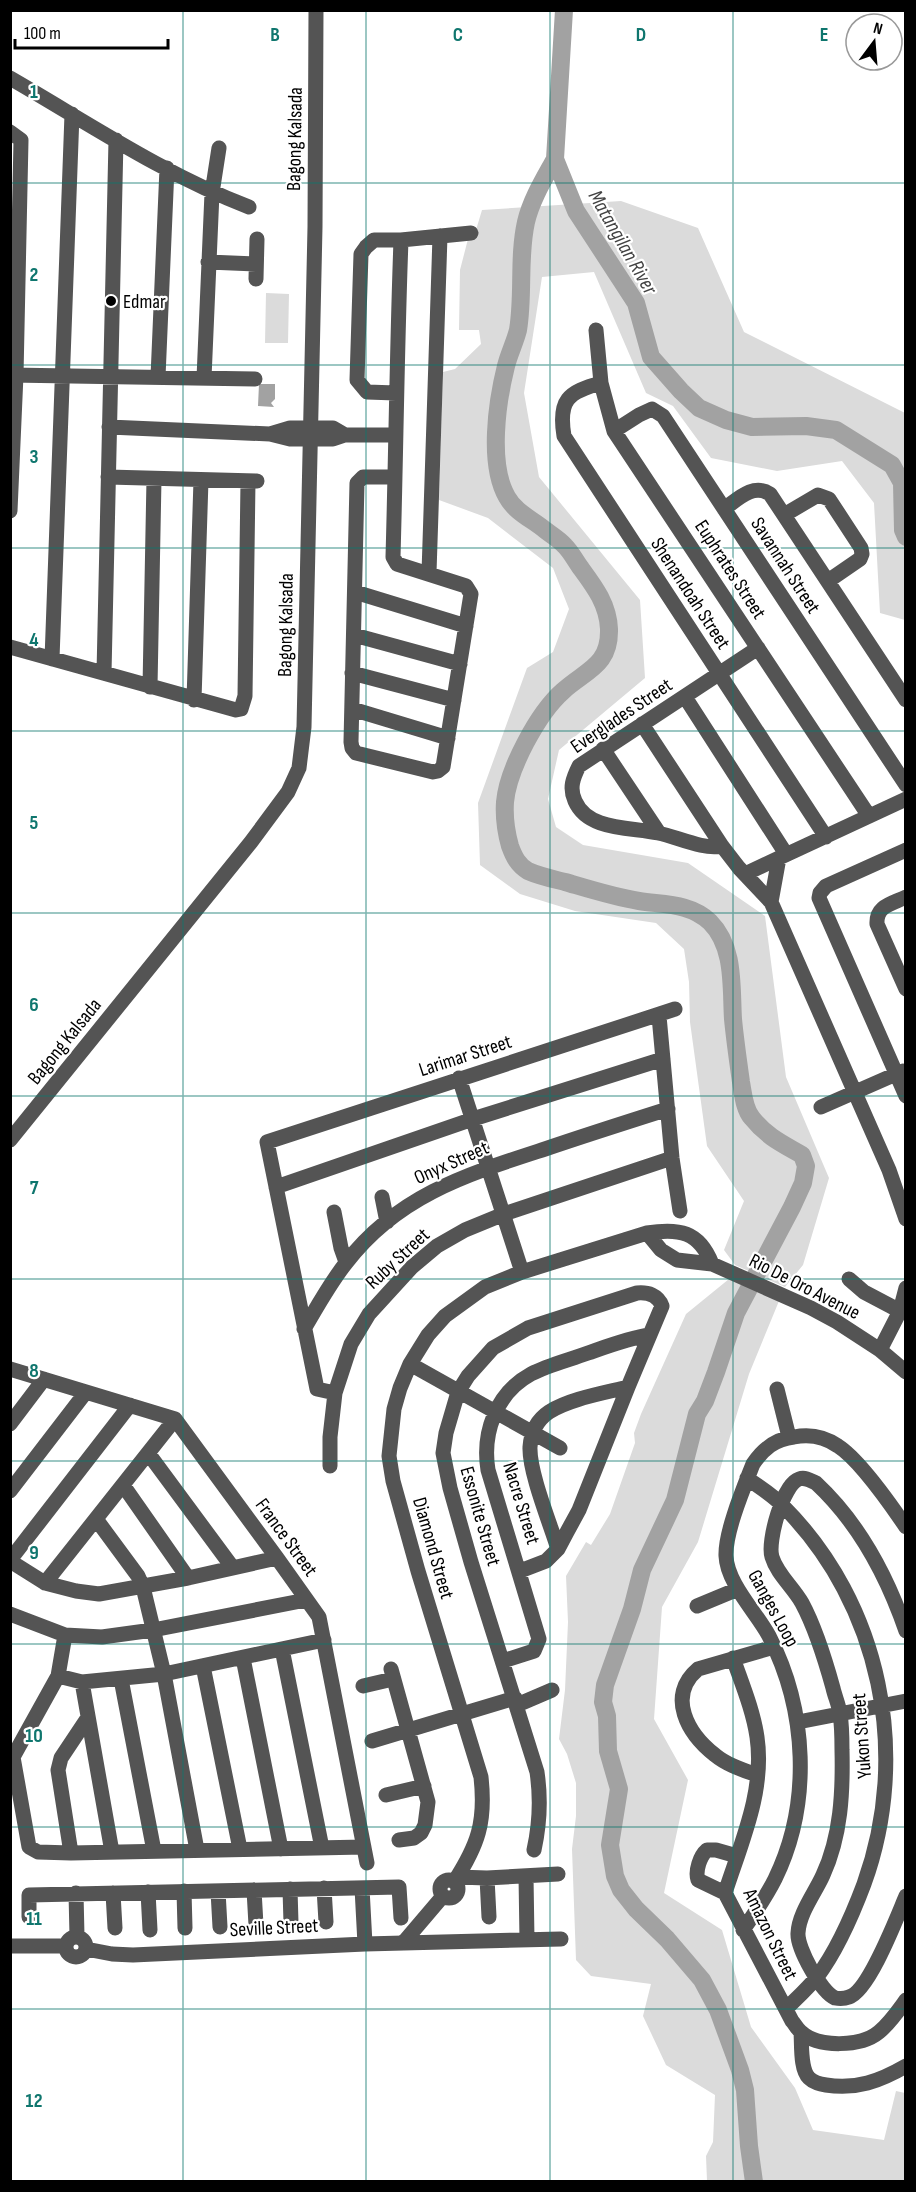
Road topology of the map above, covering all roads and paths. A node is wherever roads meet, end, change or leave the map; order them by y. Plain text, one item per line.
1 (316, 10) edge
2 (10, 78) edge
3 (72, 114) junction
4 (10, 132) edge
5 (116, 140) junction
6 (219, 148) dead end
7 (167, 168) junction
8 (212, 193) junction
9 (249, 207) dead end
10 (471, 233) dead end
11 (440, 236) junction
12 (257, 239) dead end
13 (401, 240) junction
14 (208, 262) junction
15 (596, 330) dead end
16 (13, 375) edge
17 (62, 376) junction
18 (110, 376) junction
19 (158, 377) junction
20 (204, 378) junction
21 (255, 379) dead end
22 (601, 383) junction
23 (396, 393) junction
24 (109, 427) junction
25 (614, 431) junction
26 (310, 433) junction
27 (395, 435) junction
28 (108, 477) junction
29 (395, 477) junction
30 (154, 478) junction
31 (201, 480) junction
32 (724, 509) junction
33 (10, 511) edge
34 (784, 514) junction
35 (429, 573) junction
36 (828, 581) junction
37 (355, 592) junction
38 (466, 626) junction
39 (354, 635) junction
40 (10, 647) edge
41 (758, 648) junction
42 (52, 659) junction
43 (460, 664) junction
44 (104, 673) junction
45 (352, 673) junction
46 (719, 674) junction
47 (150, 687) junction
48 (904, 695) edge
49 (685, 697) junction
50 (194, 700) junction
51 (454, 700) junction
52 (352, 709) junction
53 (642, 724) junction
54 (448, 738) junction
55 (603, 749) junction
56 (906, 786) edge
57 (905, 800) edge
58 (869, 816) junction
59 (658, 833) junction
60 (826, 837) junction
61 (722, 846) junction
62 (906, 850) edge
63 (783, 856) junction
64 (745, 874) junction
65 (906, 897) edge
66 (771, 902) junction
67 (906, 989) edge
68 (675, 1009) dead end
69 (658, 1016) junction
70 (663, 1059) junction
71 (901, 1072) edge
72 (459, 1078) junction
73 (854, 1092) junction
74 (906, 1096) edge
75 (821, 1107) dead end
76 (668, 1109) junction
77 (473, 1119) junction
78 (10, 1140) edge
79 (672, 1158) junction
80 (489, 1167) junction
81 (276, 1187) junction
82 (382, 1197) dead end
83 (680, 1211) dead end
84 (334, 1212) dead end
85 (504, 1214) junction
86 (906, 1219) edge
87 (387, 1222) junction
88 (647, 1233) junction
89 (346, 1262) junction
90 (712, 1263) junction
91 (522, 1272) junction
92 (849, 1279) dead end
93 (906, 1288) edge
94 (900, 1311) junction
95 (304, 1329) junction
96 (650, 1335) junction
97 (880, 1350) junction
98 (410, 1364) junction
99 (10, 1369) edge
100 (906, 1372) edge
101 (44, 1379) junction
102 (628, 1387) junction
103 (777, 1389) dead end
104 (86, 1392) junction
105 (458, 1392) junction
106 (335, 1393) junction
107 (130, 1405) junction
108 (495, 1412) junction
109 (175, 1419) junction
110 (10, 1424) edge
111 (533, 1433) junction
112 (789, 1437) junction
113 (560, 1448) dead end
114 (148, 1453) junction
115 (330, 1466) dead end
116 (747, 1478) junction
117 (123, 1485) junction
118 (10, 1491) edge
119 (781, 1504) junction
120 (96, 1519) junction
121 (906, 1527) edge
122 (558, 1549) junction
123 (277, 1558) junction
124 (10, 1560) edge
125 (233, 1568) junction
126 (520, 1571) junction
127 (188, 1578) junction
128 (45, 1583) junction
129 (143, 1587) junction
130 (738, 1589) junction
131 (306, 1600) junction
132 (697, 1606) dead end
133 (10, 1614) edge
134 (153, 1630) junction
135 (906, 1631) edge
136 (65, 1635) junction
137 (324, 1640) junction
138 (774, 1647) junction
139 (282, 1649) junction
140 (243, 1658) junction
141 (733, 1658) junction
142 (503, 1661) junction
143 (204, 1666) junction
144 (164, 1674) junction
145 (58, 1676) junction
146 (121, 1678) junction
147 (81, 1682) junction
148 (363, 1686) dead end
149 (552, 1690) dead end
150 (516, 1701) junction
151 (906, 1701) edge
152 (884, 1706) junction
153 (460, 1713) junction
154 (840, 1714) junction
155 (87, 1719) junction
156 (798, 1722) junction
157 (408, 1731) junction
158 (372, 1741) dead end
159 (12, 1757) edge
160 (757, 1775) junction
161 (424, 1786) junction
162 (386, 1795) dead end
163 (399, 1840) dead end
164 (364, 1847) junction
165 (322, 1848) junction
166 (240, 1849) junction
167 (281, 1849) junction
168 (197, 1850) junction
169 (534, 1850) dead end
170 (154, 1851) junction
171 (112, 1852) junction
172 (71, 1853) junction
173 (736, 1856) junction
174 (367, 1863) dead end
175 (558, 1874) dead end
176 (526, 1876) junction
177 (487, 1878) junction
178 (455, 1879) junction
179 (324, 1888) junction
180 (362, 1888) junction
181 (290, 1889) junction
182 (254, 1890) junction
183 (184, 1891) junction
184 (218, 1891) junction
185 (148, 1892) junction
186 (76, 1893) junction
187 (113, 1893) junction
188 (725, 1893) junction
189 (906, 1896) edge
190 (29, 1917) dead end
191 (400, 1917) dead end
192 (489, 1917) dead end
193 (326, 1922) dead end
194 (291, 1923) dead end
195 (256, 1925) dead end
196 (220, 1927) dead end
197 (185, 1928) dead end
198 (115, 1929) dead end
199 (150, 1930) dead end
200 (743, 1930) junction
201 (561, 1939) dead end
202 (527, 1940) junction
203 (403, 1943) junction
204 (76, 1944) junction
205 (365, 1944) junction
206 (10, 1946) edge
207 (816, 1977) junction
208 (905, 2001) edge
209 (786, 2009) junction
210 (801, 2033) junction
211 (906, 2066) edge

1 - 26 street, Bagong Kalsada
2 - 3 street
3 - 5 street
3 - 17 street
4 - 16 street
5 - 7 street
5 - 18 street
6 - 8 street
7 - 8 street
7 - 19 street
8 - 9 street
8 - 14 street
10 - 11 street
11 - 13 street
11 - 35 street
12 - 14 street
13 - 23 street
13 - 23 street
14 - 20 street
15 - 22 street, Euphrates Street
16 - 17 street
16 - 33 street
17 - 18 street
17 - 42 street
18 - 19 street
18 - 24 street
19 - 20 street
20 - 21 street
22 - 25 street, Euphrates Street
22 - 46 street, Shenandoah Street
23 - 27 street
24 - 26 street
24 - 28 street
25 - 32 street, Savannah Street
25 - 41 street, Euphrates Street
26 - 27 street
26 - 78 street, Bagong Kalsada
27 - 29 street
28 - 30 street
28 - 44 street
29 - 35 street
29 - 37 street
30 - 31 street
30 - 47 street
31 - 50 street
31 - 50 street
32 - 34 street
32 - 56 street, Savannah Street
34 - 36 street
34 - 36 street
35 - 38 street
36 - 48 street
37 - 38 street
37 - 39 street
38 - 43 street
39 - 43 street
39 - 45 street
40 - 42 street
41 - 46 street, Everglades Street
41 - 58 street, Euphrates Street
42 - 44 street
43 - 51 street
44 - 47 street
45 - 51 street
45 - 52 street
46 - 49 street, Everglades Street
46 - 60 street, Shenandoah Street
47 - 50 street
49 - 53 street, Everglades Street
49 - 63 street
51 - 54 street
52 - 54 street
52 - 54 street
53 - 55 street, Everglades Street
53 - 61 street
55 - 59 street
55 - 59 street, Everglades Street
57 - 58 street
58 - 60 street
59 - 61 street, Everglades Street
60 - 63 street
61 - 64 street
62 - 71 street
63 - 64 street
63 - 66 street
64 - 66 street
65 - 67 street
66 - 73 street
68 - 69 street, Larimar Street
69 - 70 street
69 - 72 street, Larimar Street
70 - 76 street
70 - 77 street
71 - 73 street
71 - 74 street
72 - 77 street
72 - 81 street, Larimar Street
73 - 75 street
73 - 86 street
76 - 79 street
76 - 80 street, Onyx Street
77 - 80 street
77 - 81 street
79 - 83 street
79 - 85 street, Ruby Street
80 - 85 street
80 - 87 street, Onyx Street
81 - 95 street
82 - 87 street
84 - 89 street
85 - 91 street
85 - 106 street, Ruby Street
87 - 89 street, Onyx Street
88 - 90 street, Rio De Oro Avenue
88 - 90 street
88 - 91 street
89 - 95 street, Onyx Street
90 - 97 street, Rio De Oro Avenue
91 - 98 street, Diamond Street
92 - 94 street
93 - 94 street
94 - 97 street
95 - 106 street
96 - 102 street
96 - 105 street, Essonite Street
96 - 108 street, Nacre Street
97 - 100 street, Rio De Oro Avenue
98 - 105 street
98 - 153 street, Diamond Street
99 - 101 street
101 - 104 street
101 - 110 street
102 - 111 street
102 - 122 street
103 - 112 street
104 - 107 street
104 - 118 street
105 - 108 street
105 - 142 street, Essonite Street
106 - 115 street, Ruby Street
107 - 109 street
107 - 124 street
108 - 111 street
108 - 126 street, Nacre Street
109 - 114 street
109 - 123 street, France Street
111 - 113 street
111 - 122 street
112 - 116 street, Ganges Loop
112 - 121 street, Ganges Loop
114 - 117 street
114 - 125 street
116 - 119 street, Yukon Street
116 - 130 street, Ganges Loop
117 - 120 street
117 - 127 street
119 - 135 street
119 - 152 street, Yukon Street
119 - 154 street
120 - 128 street
120 - 129 street
122 - 126 street
123 - 125 street
123 - 131 street, France Street
124 - 128 street
125 - 127 street
126 - 142 street, Nacre Street
127 - 129 street
128 - 129 street
129 - 134 street
130 - 132 street
130 - 138 street, Ganges Loop
131 - 134 street
131 - 137 street, France Street
133 - 136 street
134 - 136 street
134 - 144 street
136 - 145 street
137 - 139 street
137 - 164 street, France Street
138 - 141 street
138 - 156 street, Ganges Loop
139 - 140 street
139 - 165 street
140 - 143 street
140 - 167 street
141 - 160 street, Amazon Street
141 - 160 street
142 - 150 street, Essonite Street
143 - 144 street
143 - 166 street
144 - 146 street
144 - 168 street
145 - 147 street
145 - 159 street
146 - 147 street
146 - 170 street
147 - 155 street
148 - 157 street
149 - 150 street
150 - 153 street
150 - 169 street, Essonite Street
151 - 152 street
152 - 154 street
152 - 207 street, Yukon Street
153 - 157 street
153 - 178 street, Diamond Street
154 - 156 street
154 - 207 street
155 - 171 street
155 - 172 street
156 - 200 street, Ganges Loop
157 - 158 street
157 - 161 street
159 - 172 street
160 - 173 street, Amazon Street
161 - 162 street
161 - 163 street
164 - 165 street
164 - 174 street, France Street
165 - 167 street
166 - 167 street
166 - 168 street
168 - 170 street
170 - 171 street
171 - 172 street
173 - 188 street, Amazon Street
173 - 188 street
175 - 176 street
176 - 177 street
176 - 202 street
177 - 178 street
177 - 192 street
178 - 203 street, Diamond Street
179 - 180 street
179 - 181 street
179 - 193 street
180 - 191 street
180 - 205 street
181 - 182 street
181 - 194 street
182 - 184 street
182 - 195 street
183 - 184 street
183 - 185 street
183 - 197 street
184 - 196 street
185 - 187 street
185 - 199 street
186 - 187 street
186 - 190 street
186 - 204 street
187 - 198 street
188 - 200 street, Amazon Street
189 - 207 street
200 - 209 street, Amazon Street
201 - 202 street, Seville Street
202 - 203 street, Seville Street
203 - 205 street, Seville Street
204 - 205 street, Seville Street
204 - 206 street, Seville Street
207 - 209 street, Yukon Street
208 - 210 street
209 - 210 street, Amazon Street
210 - 211 street

